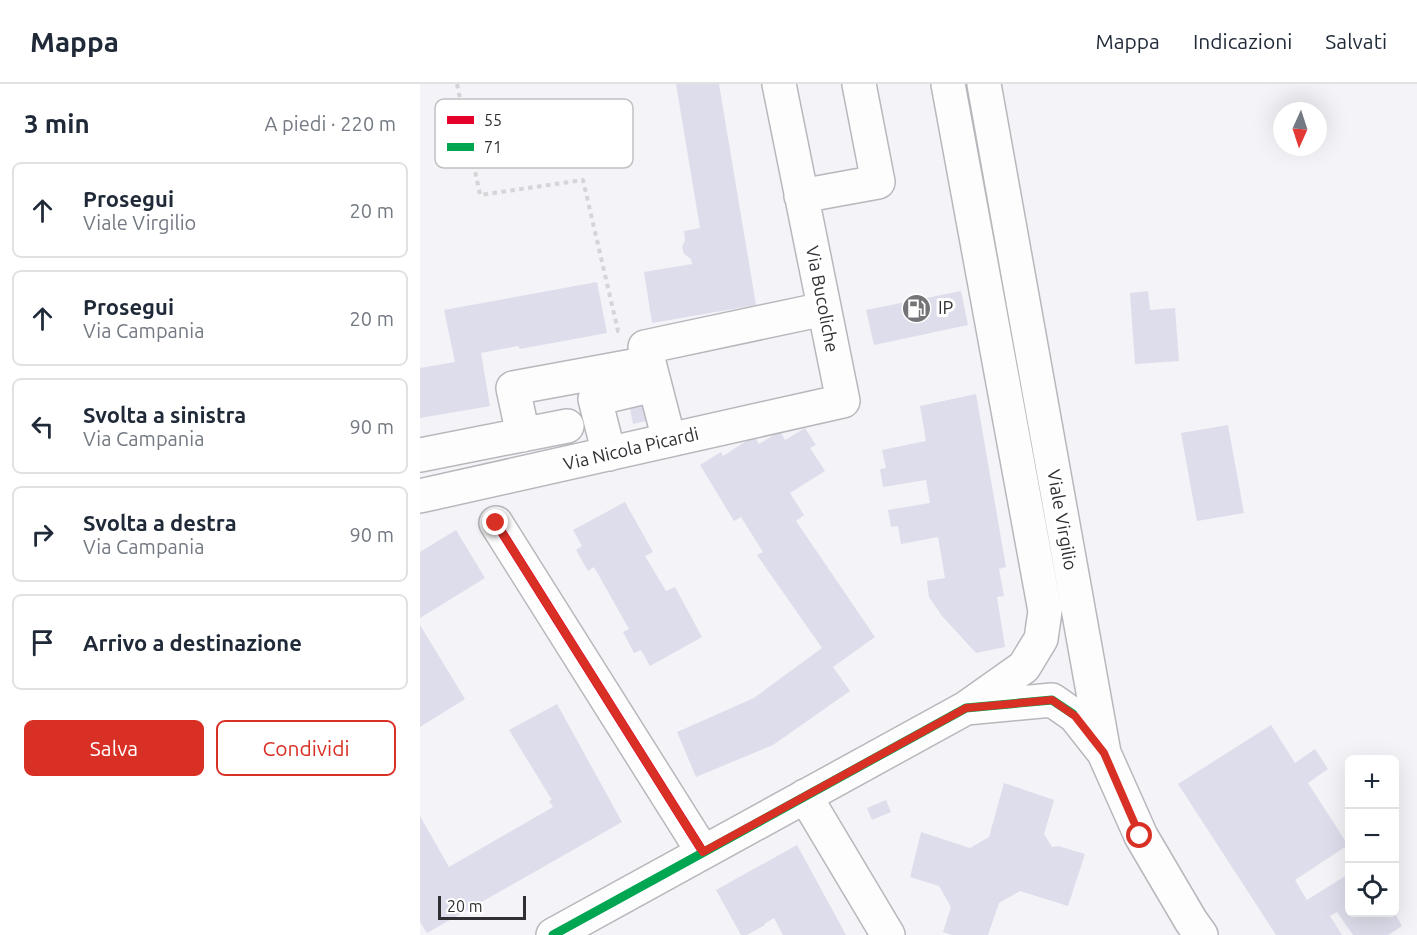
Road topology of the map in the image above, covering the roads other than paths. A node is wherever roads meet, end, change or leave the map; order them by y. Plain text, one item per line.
1 (778, 84) edge
2 (859, 84) edge
3 (948, 84) edge
4 (984, 84) edge
5 (801, 196) junction
6 (824, 309) junction
7 (649, 365) junction
8 (843, 401) joint
9 (567, 426) dead end
10 (523, 435) junction
11 (669, 440) junction
12 (609, 454) junction
13 (420, 455) edge
14 (420, 496) edge
15 (496, 523) dead end
16 (966, 708) junction
17 (1104, 753) junction
18 (805, 796) junction
19 (703, 852) junction
20 (552, 935) edge
21 (888, 935) edge
22 (1201, 935) edge

1 - 5 main road, Via Bucoliche
2 - 5 main road
3 - 16 main road, Viale Virgilio
4 - 17 main road, Viale Virgilio
5 - 6 main road, Via Bucoliche
6 - 7 main road
6 - 8 main road, Via Bucoliche
7 - 10 main road
7 - 11 main road
7 - 12 main road
8 - 11 main road, Via Nicola Picardi
9 - 10 main road
10 - 13 main road
11 - 12 main road, Via Nicola Picardi
12 - 14 main road, Via Nicola Picardi
15 - 19 main road
16 - 17 main road
16 - 18 main road, Viale Virgilio
17 - 22 main road, Viale Virgilio
18 - 19 main road, Viale Virgilio
18 - 21 main road
19 - 20 main road, Viale Virgilio

